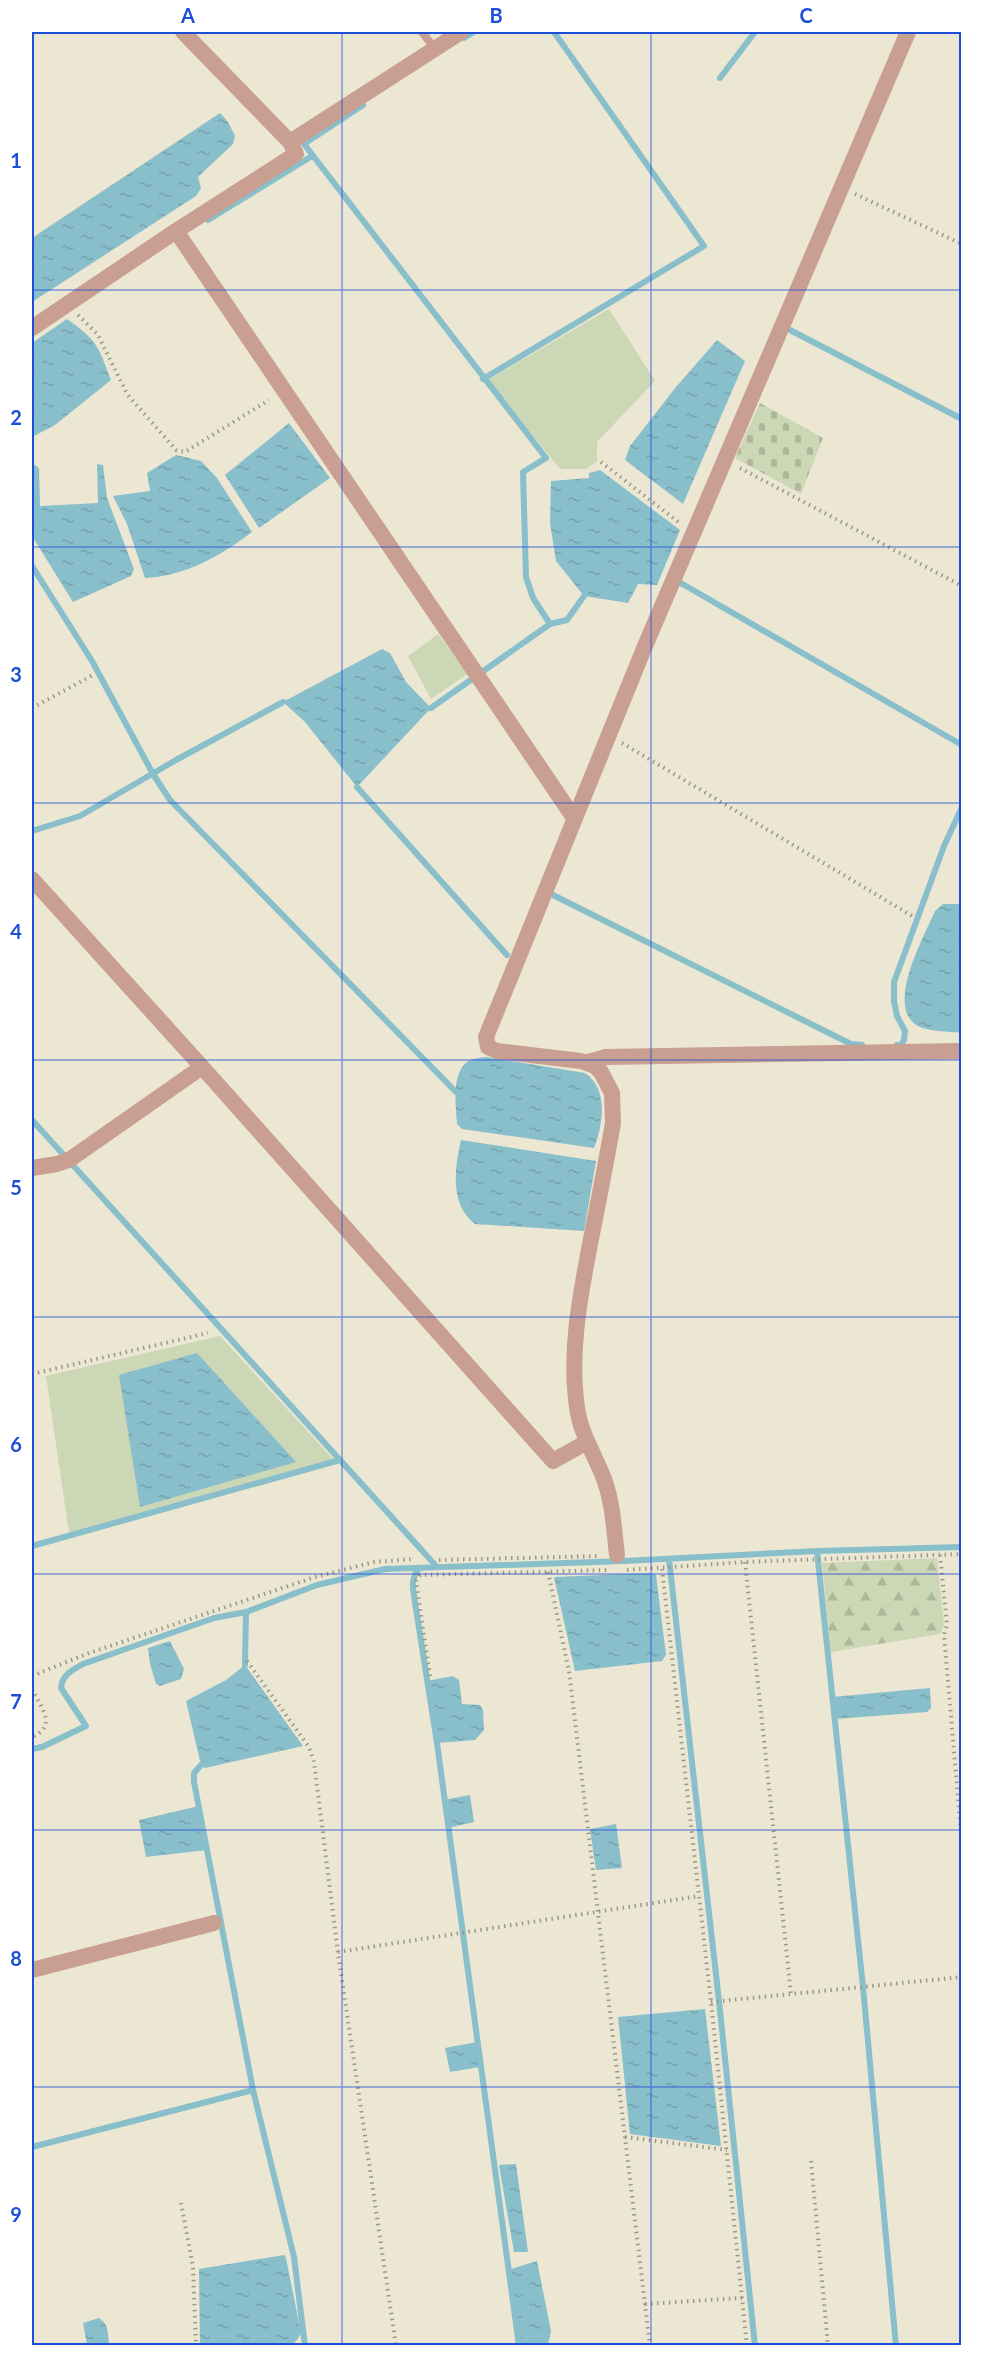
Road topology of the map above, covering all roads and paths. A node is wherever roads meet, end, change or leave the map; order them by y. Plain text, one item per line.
1 (183, 32) edge
2 (422, 32) edge
3 (460, 32) edge
4 (908, 32) edge
5 (435, 49) junction
6 (290, 142) junction
7 (841, 187) junction
8 (176, 231) junction
9 (962, 244) edge
10 (67, 304) junction
11 (32, 328) edge
12 (285, 390) junction
13 (724, 460) junction
14 (601, 462) dead end
15 (693, 533) junction
16 (962, 586) edge
17 (93, 675) dead end
18 (32, 708) edge
19 (608, 735) junction
20 (574, 818) junction
21 (32, 879) edge
22 (914, 917) dead end
23 (962, 1051) edge
24 (588, 1062) junction
25 (202, 1067) junction
26 (32, 1168) edge
27 (208, 1334) dead end
28 (32, 1374) edge
29 (587, 1442) junction
30 (962, 1554) edge
31 (617, 1555) joint
32 (940, 1555) junction
33 (413, 1559) dead end
34 (439, 1560) dead end
35 (746, 1562) junction
36 (662, 1569) junction
37 (548, 1572) junction
38 (247, 1661) dead end
39 (32, 1676) edge
40 (430, 1676) dead end
41 (32, 1689) edge
42 (32, 1737) edge
43 (962, 1844) edge
44 (699, 1896) junction
45 (597, 1912) junction
46 (214, 1923) dead end
47 (338, 1953) junction
48 (32, 1970) edge
49 (962, 1977) edge
50 (791, 1994) junction
51 (711, 2002) junction
52 (625, 2137) junction
53 (727, 2150) junction
54 (811, 2161) dead end
55 (181, 2202) dead end
56 (742, 2298) junction
57 (645, 2304) junction
58 (196, 2346) edge
59 (396, 2346) edge
60 (650, 2346) edge
61 (747, 2346) edge
62 (828, 2346) edge

1 - 6 street
2 - 5 lane
3 - 5 street
4 - 7 street
5 - 6 street
6 - 8 street
7 - 9 path
7 - 13 street
8 - 10 street
8 - 12 street
10 - 11 street
10 - 12 path
12 - 20 street
13 - 15 street
13 - 16 path
14 - 15 path
15 - 19 street
17 - 18 path
19 - 20 street
19 - 22 path
20 - 24 street
21 - 25 street
23 - 24 street
24 - 29 street
25 - 26 street
25 - 29 street
27 - 28 path
29 - 31 street
30 - 32 path
31 - 34 path
32 - 35 path
32 - 43 path
33 - 39 path
35 - 36 path
35 - 50 path
36 - 37 path
36 - 44 path
37 - 40 path
37 - 45 path
38 - 47 path
41 - 42 path
44 - 45 path
44 - 51 path
45 - 47 path
45 - 52 path
46 - 48 street
47 - 59 path
49 - 50 path
50 - 51 path
51 - 53 path
52 - 53 path
52 - 57 path
53 - 56 path
54 - 62 path
55 - 58 path
56 - 57 path
56 - 61 path
57 - 60 path

